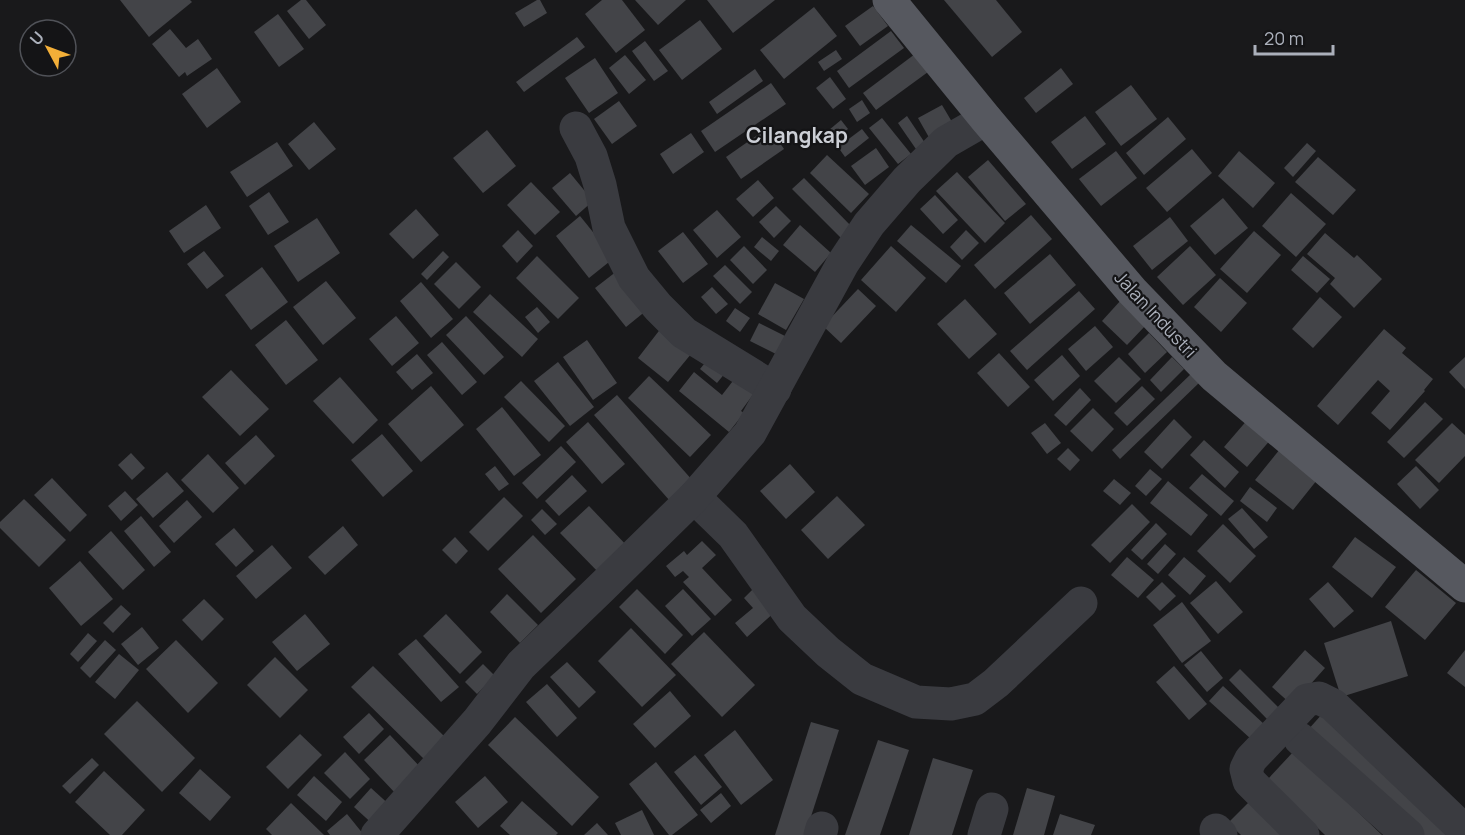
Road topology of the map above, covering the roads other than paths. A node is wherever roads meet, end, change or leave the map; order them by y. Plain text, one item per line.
1 (889, 0) edge
2 (987, 119) junction
3 (576, 128) dead end
4 (775, 389) junction
5 (694, 497) junction
6 (1465, 586) edge
7 (1081, 603) dead end
8 (1300, 739) dead end
9 (1465, 831) edge
10 (377, 835) edge
11 (1304, 835) edge
12 (1408, 835) edge

1 - 2 main road, Jalan Industri
2 - 4 street
2 - 6 main road, Jalan Industri
3 - 4 street
4 - 5 street
5 - 7 street
5 - 10 street
8 - 12 street
9 - 11 street

